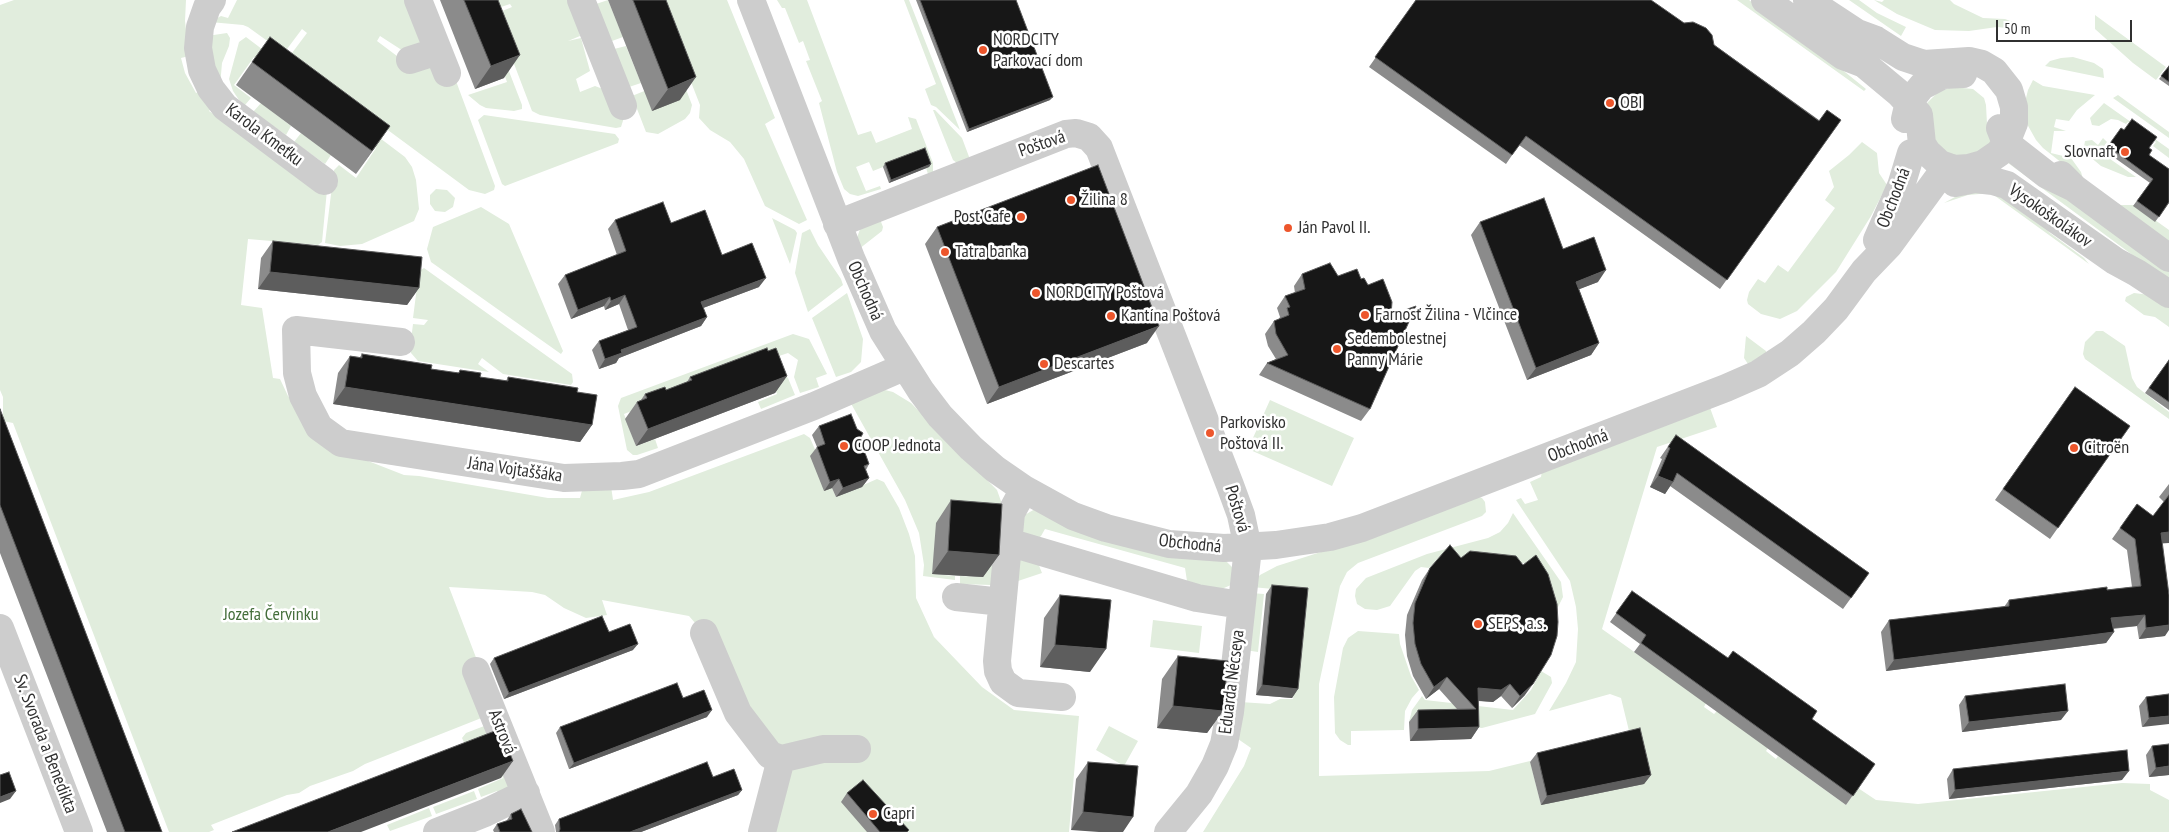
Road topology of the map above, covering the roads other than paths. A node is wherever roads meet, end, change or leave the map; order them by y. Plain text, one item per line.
1 (212, 0) edge
2 (418, 0) edge
3 (581, 0) edge
4 (751, 0) edge
5 (1765, 0) edge
6 (1806, 0) edge
7 (1850, 45) junction
8 (410, 60) dead end
9 (1931, 80) junction
10 (623, 106) dead end
11 (1907, 113) junction
12 (2010, 133) junction
13 (1910, 153) junction
14 (1983, 164) junction
15 (1950, 177) junction
16 (324, 180) dead end
17 (837, 224) junction
18 (2169, 258) edge
19 (1864, 271) junction
20 (2137, 272) junction
21 (2169, 294) edge
22 (401, 342) dead end
23 (904, 367) junction
24 (1024, 489) junction
25 (1008, 542) junction
26 (1248, 548) junction
27 (956, 597) dead end
28 (1002, 602) junction
29 (1241, 605) junction
30 (0, 628) edge
31 (704, 633) dead end
32 (476, 671) dead end
33 (1062, 697) dead end
34 (857, 749) dead end
35 (781, 758) junction
36 (526, 793) junction
37 (764, 822) edge
38 (452, 829) edge
39 (79, 832) edge
40 (541, 832) edge
41 (1168, 832) edge

1 - 16 street, Karola Kmeťku
2 - 8 street
3 - 10 street
4 - 17 street, Obchodná
5 - 7 street
6 - 7 street
7 - 9 street
7 - 11 street
7 - 12 street
9 - 11 street
9 - 12 street
11 - 13 street
11 - 15 street
12 - 14 street, Vysokoškolákov
12 - 18 street, Vysokoškolákov
13 - 15 street
13 - 19 street, Obchodná
14 - 15 street, Vysokoškolákov
14 - 20 street, Vysokoškolákov
15 - 19 street, Obchodná
15 - 20 street, Vysokoškolákov
17 - 23 street, Obchodná
17 - 26 street, Poštová
19 - 26 street, Obchodná
20 - 21 street, Vysokoškolákov
22 - 23 street, Jána Vojtaššáka
23 - 24 street, Obchodná
24 - 25 street
24 - 26 street, Obchodná
25 - 28 street
25 - 29 street, Eduarda Nécseya
26 - 29 street, Eduarda Nécseya
27 - 28 street
28 - 33 street
29 - 41 street, Eduarda Nécseya
30 - 39 street, Sv. Svorada a Benedikta
31 - 35 street
32 - 36 street, Astrová
34 - 35 street
35 - 37 street
36 - 38 street
36 - 40 street, Astrová

